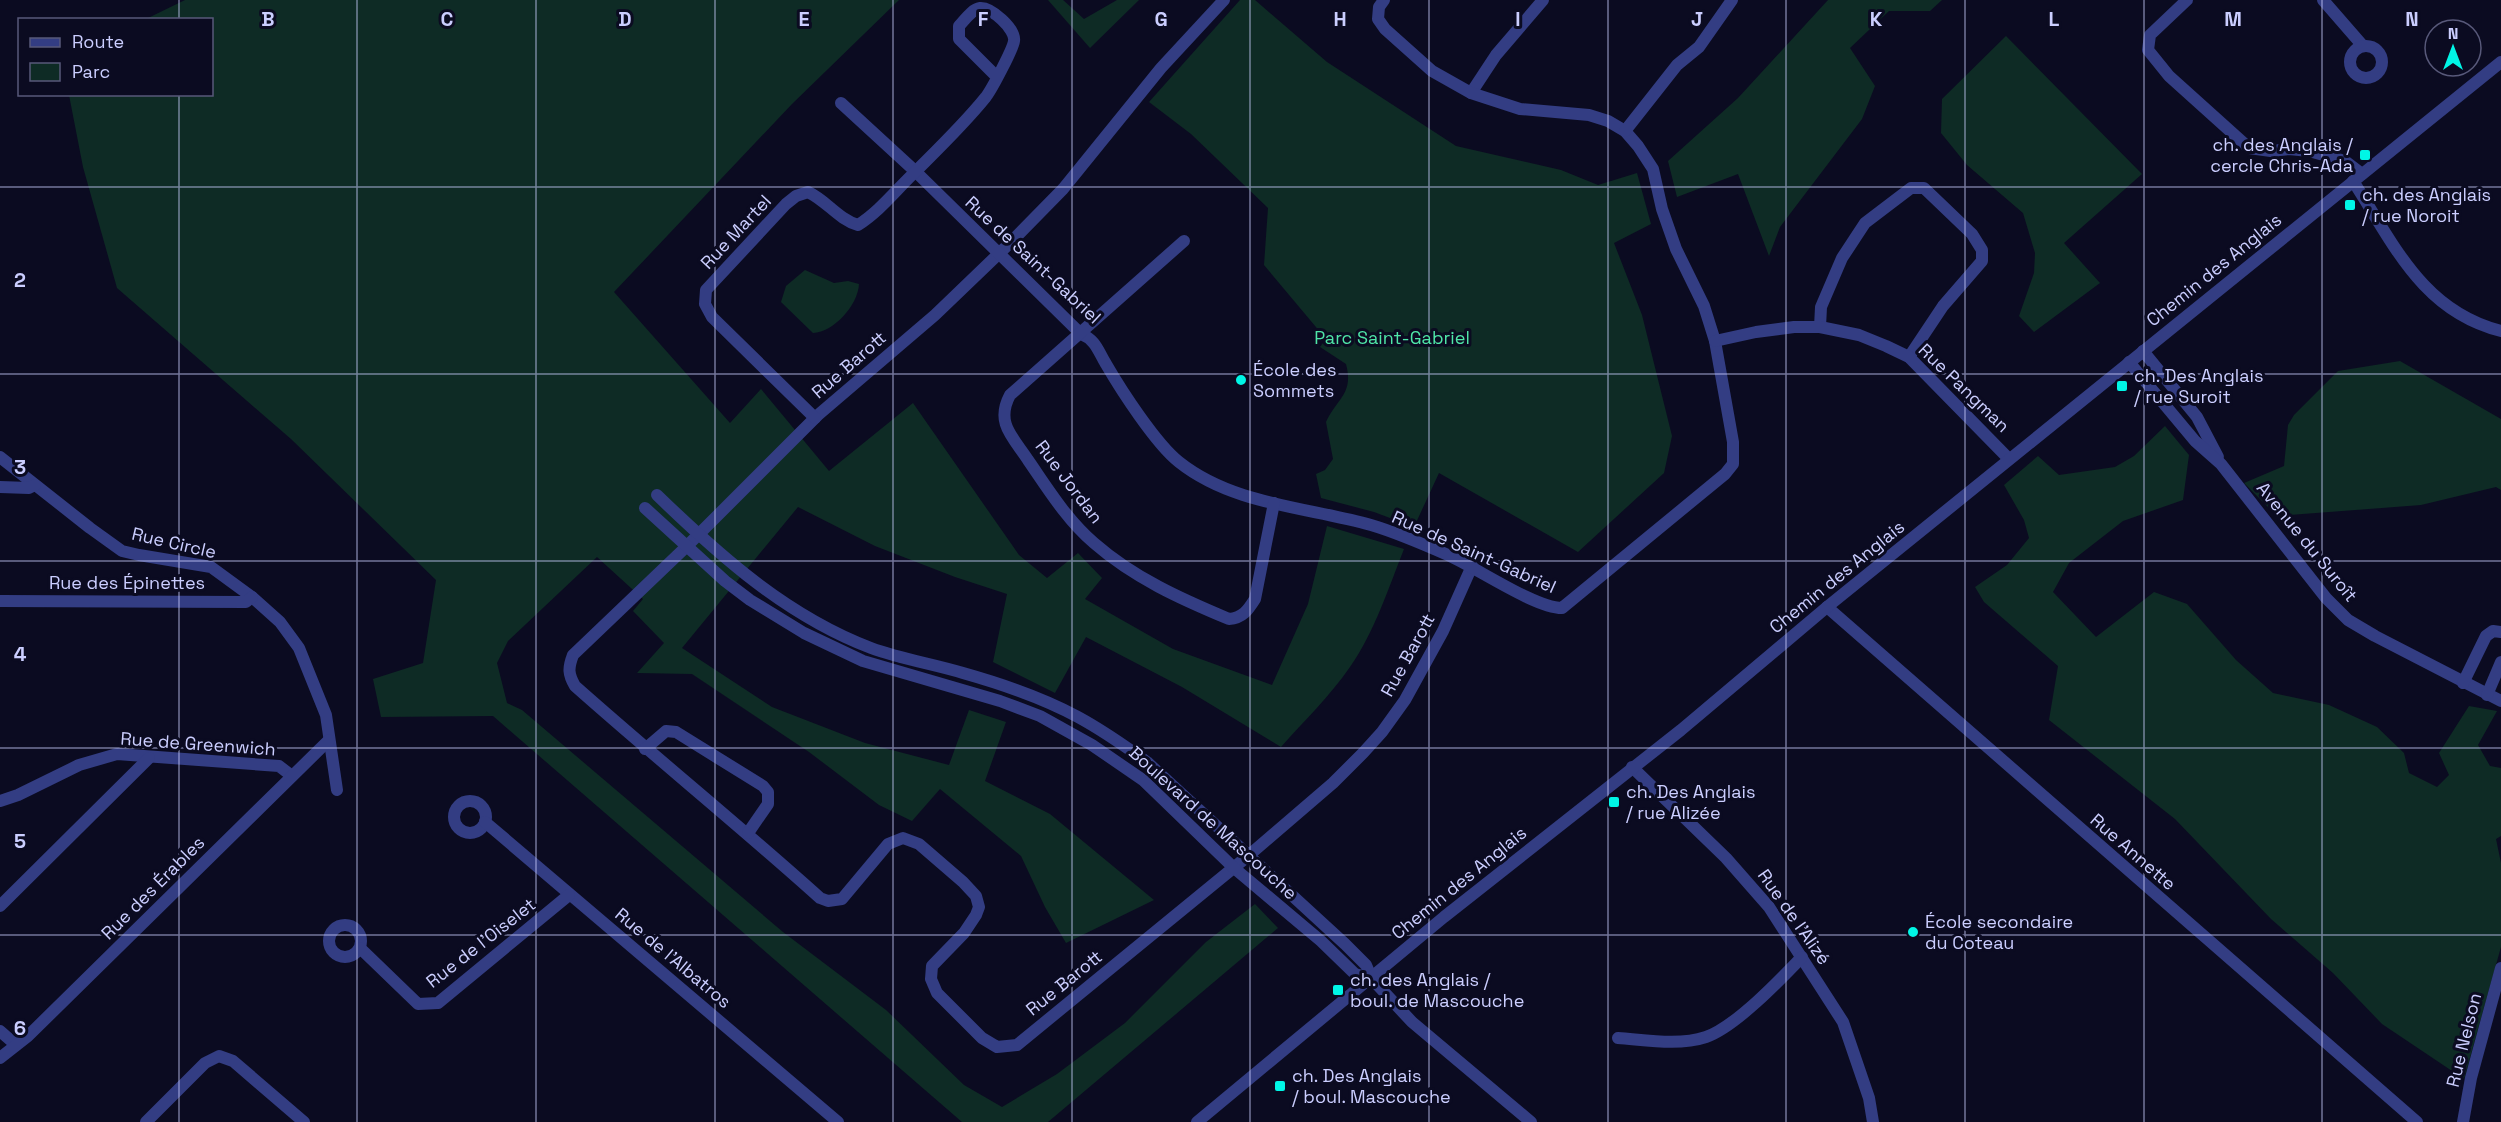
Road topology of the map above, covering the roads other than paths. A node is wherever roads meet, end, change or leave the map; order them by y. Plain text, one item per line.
1 (1224, 0) edge
2 (1384, 0) edge
3 (1543, 0) edge
4 (1732, 0) edge
5 (2187, 0) edge
6 (2323, 0) edge
7 (2363, 46) dead end
8 (2501, 62) edge
9 (997, 77) junction
10 (1471, 93) junction
11 (841, 103) dead end
12 (1625, 131) junction
13 (915, 171) junction
14 (2358, 177) junction
15 (1184, 241) dead end
16 (999, 254) junction
17 (1820, 327) junction
18 (2501, 331) edge
19 (1081, 334) junction
20 (1715, 341) junction
21 (2143, 351) junction
22 (1909, 357) junction
23 (2129, 362) junction
24 (815, 418) junction
25 (0, 457) edge
26 (2010, 459) junction
27 (2221, 464) junction
28 (35, 485) junction
29 (0, 488) edge
30 (657, 495) dead end
31 (1274, 503) junction
32 (645, 508) dead end
33 (698, 535) junction
34 (686, 547) junction
35 (1472, 566) junction
36 (252, 597) junction
37 (0, 601) edge
38 (1827, 607) junction
39 (2501, 632) edge
40 (2501, 662) edge
41 (2463, 683) junction
42 (2487, 695) junction
43 (2501, 701) edge
44 (329, 740) junction
45 (645, 749) junction
46 (149, 758) junction
47 (1632, 767) junction
48 (292, 776) junction
49 (337, 790) dead end
50 (0, 801) edge
51 (485, 822) dead end
52 (748, 833) junction
53 (1248, 856) junction
54 (1234, 868) junction
55 (569, 895) junction
56 (0, 906) edge
57 (360, 948) dead end
58 (1802, 957) junction
59 (2501, 968) edge
60 (1372, 979) junction
61 (0, 1031) edge
62 (1618, 1038) dead end
63 (16, 1046) junction
64 (0, 1059) edge
65 (1527, 1121) edge
66 (146, 1122) edge
67 (304, 1122) edge
68 (838, 1122) edge
69 (1197, 1122) edge
70 (1873, 1122) edge
71 (2417, 1122) edge
72 (2463, 1122) edge

1 - 16 street, Rue Barott
2 - 10 street, Rue de Saint-Gabriel
3 - 10 street
4 - 12 street
5 - 14 street
6 - 7 street
8 - 14 street, Chemin des Anglais
9 - 9 street, Rue Martel
9 - 13 street, Rue Martel
10 - 12 street, Rue de Saint-Gabriel
11 - 13 street, Rue de Saint-Gabriel
12 - 20 street, Rue de Saint-Gabriel
13 - 16 street, Rue de Saint-Gabriel
13 - 24 street, Rue Martel
14 - 18 street
14 - 21 street, Chemin des Anglais
15 - 19 street
16 - 19 street, Rue de Saint-Gabriel
16 - 24 street, Rue Barott
17 - 20 street, Rue Pangman
17 - 22 street, Rue Pangman
17 - 22 street
19 - 31 street, Rue de Saint-Gabriel
19 - 31 street, Rue Jordan
20 - 35 street, Rue de Saint-Gabriel
21 - 23 street, Chemin des Anglais
21 - 27 street, Avenue du Suroît
22 - 26 street, Rue Pangman
23 - 26 street, Chemin des Anglais
23 - 27 street, Avenue du Suroît
24 - 33 street, Rue Barott
25 - 28 street, Rue Circle
26 - 38 street, Chemin des Anglais
27 - 41 street, Avenue du Suroît
28 - 29 street
28 - 36 street, Rue Circle
30 - 33 street, Boulevard de Mascouche
31 - 35 street, Rue de Saint-Gabriel
32 - 34 street, Boulevard de Mascouche
33 - 34 street, Rue Barott
33 - 53 street, Boulevard de Mascouche
34 - 45 street, Rue Barott
34 - 54 street, Boulevard de Mascouche
35 - 53 street, Rue Barott
36 - 37 street, Rue des Épinettes
36 - 44 street, Rue Circle
38 - 47 street, Chemin des Anglais
38 - 71 street, Rue Annette
39 - 41 street
40 - 42 street
41 - 42 street, Avenue du Suroît
42 - 43 street, Avenue du Suroît
44 - 48 street, Rue des Érables
44 - 49 street, Rue Circle
45 - 52 street, Rue Barott
45 - 52 street
46 - 48 street, Rue de Greenwich
46 - 50 street, Rue de Greenwich
46 - 56 street
47 - 58 street, Rue de l'Alizé
47 - 60 street, Chemin des Anglais
48 - 63 street, Rue des Érables
51 - 55 street, Rue de l'Albatros
52 - 54 street, Rue Barott
53 - 54 street, Rue Barott
53 - 60 street, Boulevard de Mascouche
54 - 60 street, Boulevard de Mascouche
55 - 57 street, Rue de l'Oiselet
55 - 68 street, Rue de l'Albatros
58 - 62 street
58 - 70 street, Rue de l'Alizé
59 - 72 street, Rue Nelson
60 - 65 street, Boulevard de Mascouche
60 - 69 street, Chemin des Anglais
61 - 63 street
63 - 64 street, Rue des Érables
66 - 67 street

